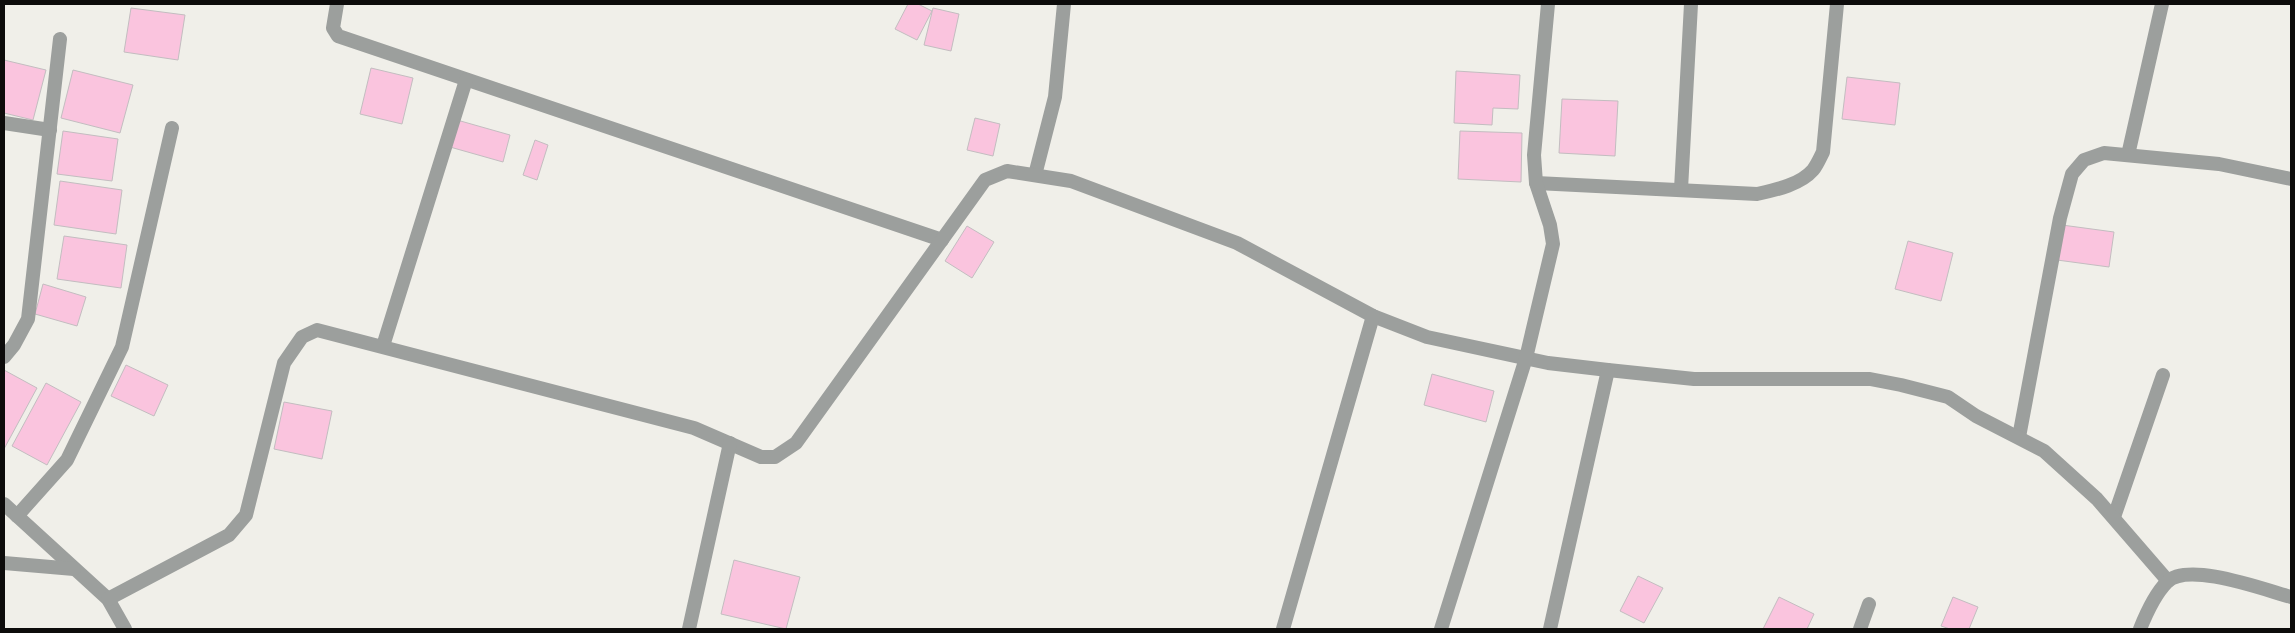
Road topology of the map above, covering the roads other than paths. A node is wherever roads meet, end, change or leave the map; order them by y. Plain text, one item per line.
1 (336, 4) edge
2 (1064, 4) edge
3 (1548, 4) edge
4 (1691, 4) edge
5 (1837, 4) edge
6 (2162, 4) edge
7 (60, 39) dead end
8 (466, 80) junction
9 (4, 123) edge
10 (172, 128) dead end
11 (50, 130) junction
12 (2128, 155) junction
13 (1035, 175) junction
14 (2291, 179) edge
15 (1536, 183) junction
16 (1681, 189) junction
17 (942, 240) junction
18 (1373, 316) junction
19 (382, 346) junction
20 (4, 357) edge
21 (1526, 358) junction
22 (1608, 370) junction
23 (2163, 375) dead end
24 (2019, 437) junction
25 (730, 443) junction
26 (4, 504) edge
27 (17, 516) junction
28 (2114, 518) junction
29 (4, 563) edge
30 (74, 569) junction
31 (2168, 581) junction
32 (2291, 597) edge
33 (108, 599) junction
34 (1869, 604) dead end
35 (125, 629) edge
36 (688, 629) edge
37 (1283, 629) edge
38 (1441, 629) edge
39 (1550, 629) edge
40 (1860, 629) edge
41 (2140, 629) edge

1 - 8 street
2 - 13 street
3 - 15 street
4 - 16 street
5 - 16 street
6 - 12 street
7 - 11 street
8 - 17 street
8 - 19 street
9 - 11 street
10 - 27 street
11 - 20 street
12 - 14 street
12 - 24 street
13 - 17 street
13 - 18 street
15 - 16 street
15 - 21 street
17 - 25 street
18 - 21 street
18 - 37 street
19 - 25 street
19 - 33 street
21 - 22 street
21 - 38 street
22 - 24 street
22 - 39 street
23 - 28 street
24 - 28 street
25 - 36 street
26 - 27 street
27 - 30 street
28 - 31 street
29 - 30 street
30 - 33 street
31 - 32 street
31 - 41 street
33 - 35 street
34 - 40 street

